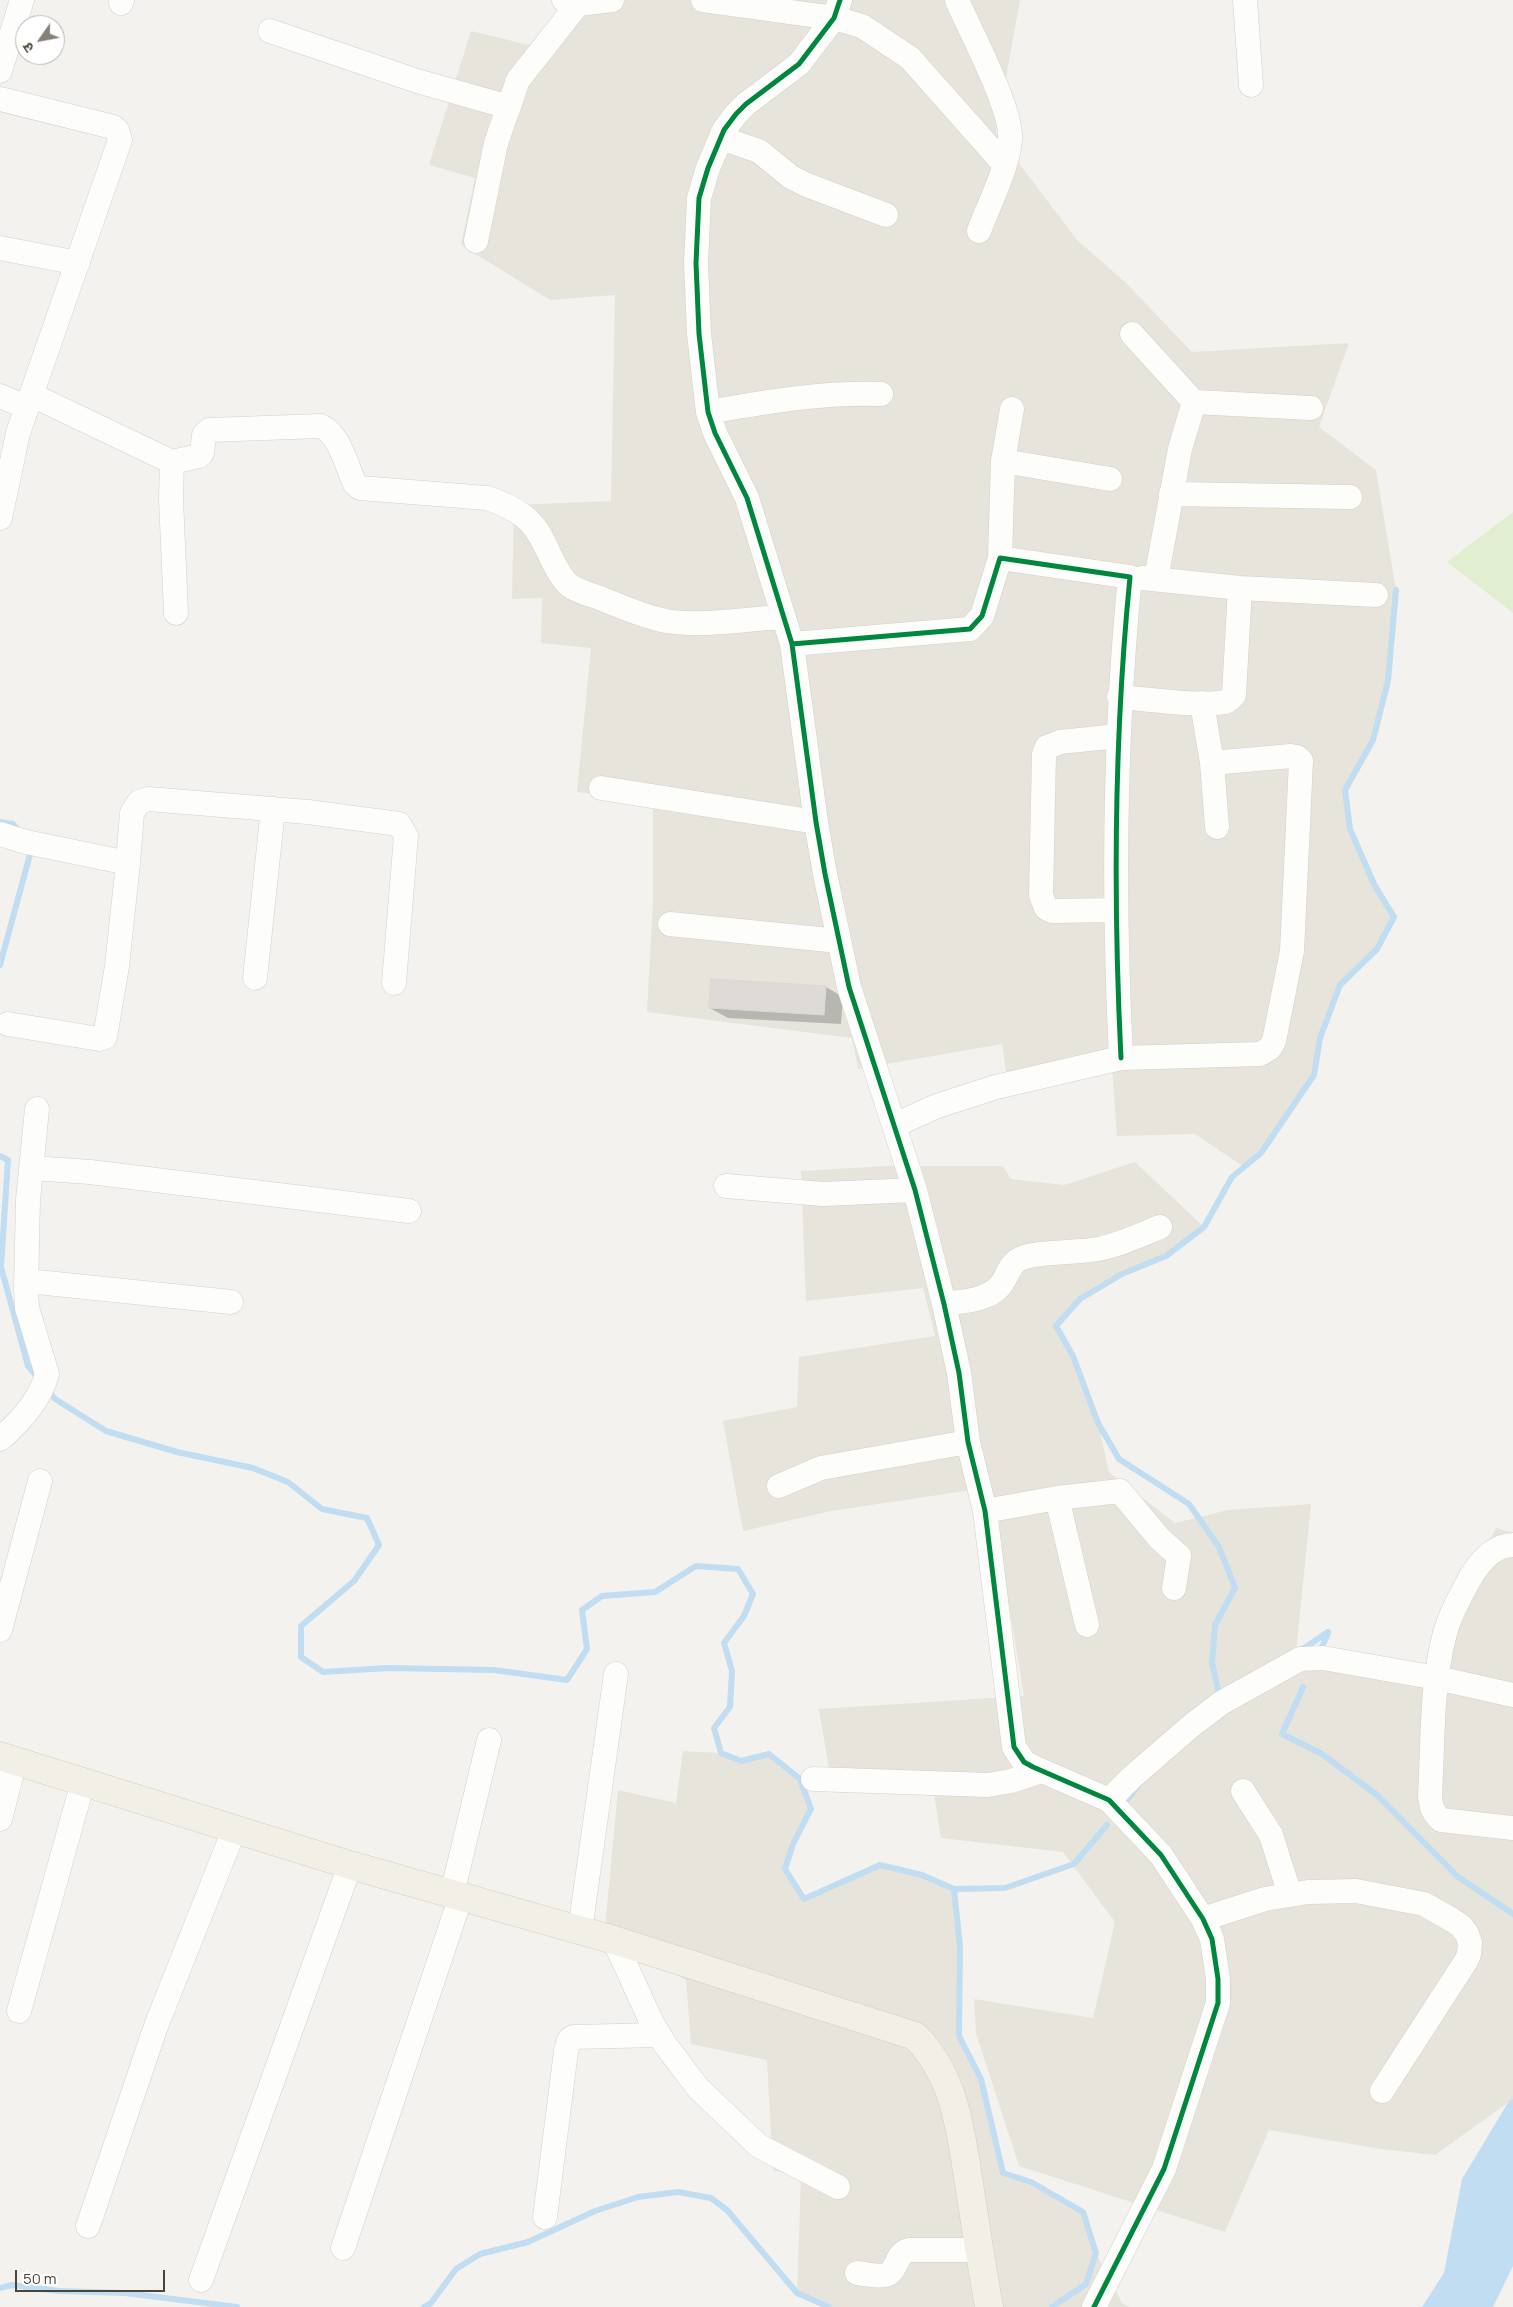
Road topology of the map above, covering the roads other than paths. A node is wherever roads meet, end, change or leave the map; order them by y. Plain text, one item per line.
1 (22, 0) edge
2 (612, 0) edge
3 (703, 0) edge
4 (957, 0) edge
5 (1244, 0) edge
6 (571, 2) edge
7 (837, 9) edge
8 (270, 31) dead end
9 (0, 72) edge
10 (1251, 85) dead end
11 (0, 99) edge
12 (509, 107) junction
13 (721, 138) junction
14 (1004, 164) junction
15 (886, 215) dead end
16 (979, 230) dead end
17 (476, 241) dead end
18 (0, 248) edge
19 (78, 263) junction
20 (1132, 334) dead end
21 (881, 394) dead end
22 (0, 396) edge
23 (30, 401) junction
24 (1194, 402) junction
25 (1012, 408) dead end
26 (1311, 408) dead end
27 (708, 412) junction
28 (1003, 461) junction
29 (172, 462) junction
30 (1110, 479) dead end
31 (1171, 494) junction
32 (1350, 497) dead end
33 (0, 518) edge
34 (1000, 558) junction
35 (1130, 577) junction
36 (1156, 579) junction
37 (1240, 588) junction
38 (1376, 595) dead end
39 (176, 613) dead end
40 (783, 617) junction
41 (792, 644) junction
42 (1119, 697) junction
43 (1202, 703) junction
44 (1118, 736) junction
45 (1212, 763) junction
46 (601, 788) dead end
47 (273, 809) junction
48 (816, 822) junction
49 (1217, 828) dead end
50 (0, 834) edge
51 (128, 863) junction
52 (1116, 910) junction
53 (670, 924) dead end
54 (839, 941) junction
55 (255, 978) dead end
56 (394, 983) dead end
57 (8, 1024) dead end
58 (1121, 1058) junction
59 (37, 1109) dead end
60 (894, 1125) junction
61 (32, 1168) junction
62 (726, 1186) dead end
63 (915, 1190) junction
64 (409, 1211) dead end
65 (1160, 1227) dead end
66 (27, 1281) junction
67 (231, 1302) dead end
68 (944, 1304) junction
69 (0, 1439) edge
70 (968, 1442) junction
71 (40, 1481) dead end
72 (780, 1486) dead end
73 (1057, 1498) junction
74 (985, 1511) junction
75 (1513, 1545) edge
76 (1174, 1588) dead end
77 (1087, 1626) dead end
78 (0, 1630) edge
79 (616, 1674) dead end
80 (1437, 1678) junction
81 (1513, 1695) edge
82 (488, 1740) dead end
83 (8, 1758) edge
84 (1041, 1771) junction
85 (813, 1779) dead end
86 (83, 1782) junction
87 (1243, 1791) dead end
88 (1109, 1800) junction
89 (0, 1819) edge
90 (1513, 1828) edge
91 (234, 1830) junction
92 (350, 1866) junction
93 (456, 1895) junction
94 (1290, 1895) junction
95 (1203, 1919) junction
96 (580, 1930) junction
97 (614, 1940) junction
98 (19, 2011) dead end
99 (659, 2035) junction
100 (1382, 2091) dead end
101 (838, 2187) dead end
102 (545, 2217) dead end
103 (88, 2226) dead end
104 (343, 2248) dead end
105 (979, 2250) junction
106 (857, 2273) dead end
107 (201, 2280) dead end
108 (989, 2307) edge
109 (1094, 2307) edge

1 - 9 street
2 - 6 street
3 - 7 street
4 - 14 street
5 - 10 street
6 - 12 street
7 - 13 street
7 - 14 street
8 - 12 street
11 - 19 street
12 - 17 street
13 - 15 street
13 - 27 street
14 - 16 street
18 - 19 street
19 - 23 street
20 - 24 street
21 - 27 street
22 - 23 street
23 - 29 street
23 - 33 street
24 - 26 street
24 - 31 street
25 - 28 street
27 - 40 street
28 - 30 street
28 - 34 street
29 - 39 street
29 - 40 street
31 - 32 street
31 - 36 street
34 - 35 street
34 - 41 street
35 - 36 street
35 - 42 street
36 - 37 street
37 - 38 street
37 - 43 street
40 - 41 street
41 - 48 street
42 - 43 street
42 - 44 street
43 - 45 street
44 - 52 street
44 - 52 street
45 - 49 street
45 - 58 street
46 - 48 street
47 - 51 street
47 - 55 street
47 - 56 street
48 - 54 street
50 - 51 street
51 - 57 street
52 - 58 street
53 - 54 street
54 - 60 street
58 - 60 street
59 - 61 street
60 - 63 street
61 - 64 street
61 - 66 street
62 - 63 street
63 - 68 street
65 - 68 street
66 - 67 street
66 - 69 street
68 - 70 street
70 - 72 street
70 - 74 street
71 - 78 street
73 - 74 street
73 - 76 street
73 - 77 street
74 - 84 street
75 - 80 street
79 - 96 street
80 - 81 street
80 - 88 street
80 - 90 street
82 - 93 street
83 - 86 main road
83 - 89 street
84 - 85 street
84 - 88 street
86 - 91 main road
86 - 98 street
87 - 94 street
88 - 95 street
91 - 92 main road
91 - 103 street
92 - 93 main road
92 - 107 street
93 - 96 main road
93 - 104 street
94 - 95 street
94 - 100 street
95 - 109 street
96 - 97 main road
97 - 99 street
97 - 105 main road
99 - 101 street
99 - 102 street
105 - 106 street
105 - 108 main road

